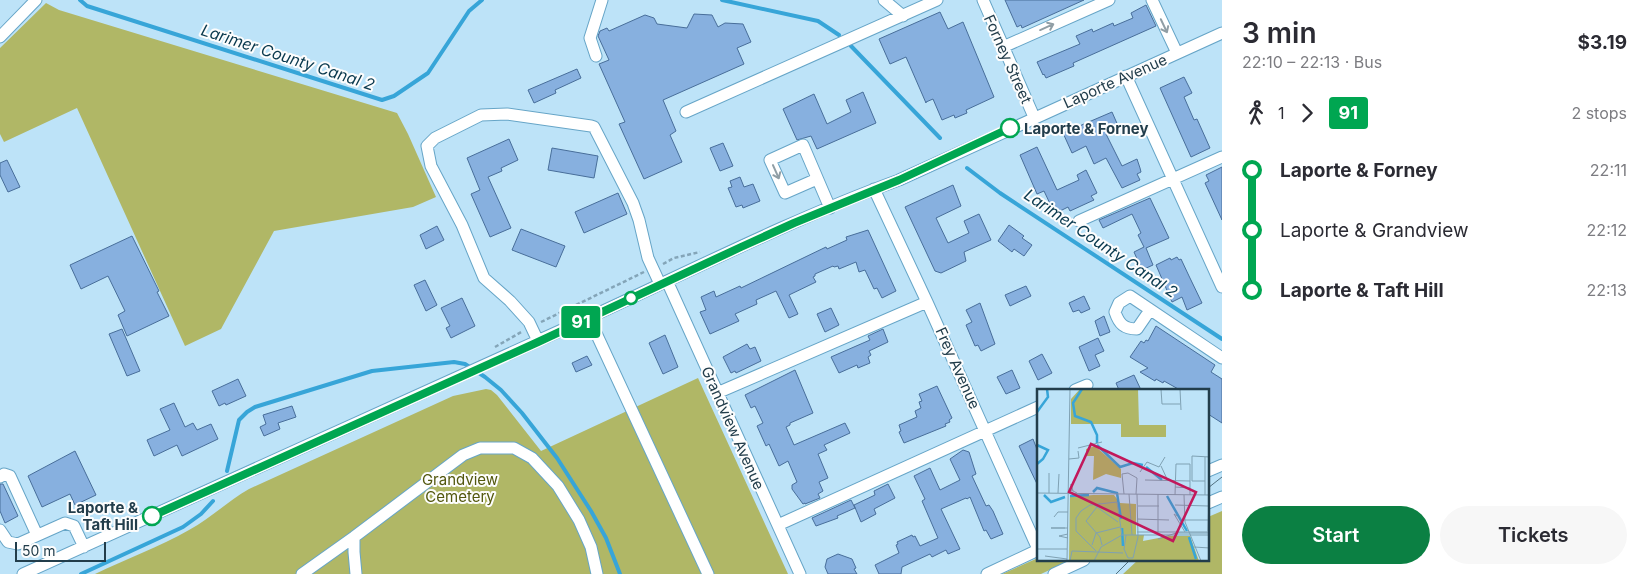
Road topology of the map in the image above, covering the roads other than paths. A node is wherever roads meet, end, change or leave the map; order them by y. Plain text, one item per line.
1 (36, 0) edge
2 (602, 0) edge
3 (873, 0) edge
4 (937, 0) edge
5 (983, 0) edge
6 (1109, 0) edge
7 (1152, 0) edge
8 (888, 3) edge
9 (903, 16) junction
10 (1222, 33) edge
11 (0, 37) edge
12 (1002, 47) junction
13 (1177, 53) junction
14 (596, 56) dead end
15 (1126, 76) junction
16 (686, 112) dead end
17 (1034, 118) junction
18 (1222, 156) edge
19 (817, 179) junction
20 (1174, 179) junction
21 (874, 189) junction
22 (830, 208) junction
23 (1079, 221) dead end
24 (664, 283) junction
25 (1222, 287) edge
26 (927, 302) junction
27 (1150, 310) dead end
28 (589, 318) junction
29 (538, 342) junction
30 (1222, 358) edge
31 (1087, 385) dead end
32 (1077, 389) edge
33 (717, 393) junction
34 (1037, 406) edge
35 (986, 430) junction
36 (1222, 465) edge
37 (1210, 470) edge
38 (0, 476) edge
39 (1222, 497) edge
40 (1210, 502) edge
41 (778, 525) junction
42 (0, 530) edge
43 (37, 535) junction
44 (354, 537) junction
45 (84, 547) junction
46 (1037, 548) edge
47 (1037, 550) edge
48 (1080, 562) edge
49 (23, 574) edge
50 (302, 574) edge
51 (356, 574) edge
52 (597, 574) edge
53 (708, 574) edge
54 (800, 574) edge
55 (987, 574) edge
56 (1054, 574) edge

1 - 11 street
2 - 14 street
3 - 8 street
4 - 9 street
5 - 12 street, Forney Street
12 -> 6 street
7 -> 13 street
8 - 9 street
9 - 16 street
10 - 13 street, Laporte Avenue
12 - 17 street, Forney Street
13 - 15 street, Laporte Avenue
15 - 17 street, Laporte Avenue
15 - 20 street
17 - 21 street, Laporte Avenue
18 - 20 street
19 -> 19 street
19 - 22 street
20 - 23 street
20 - 25 street
21 - 22 street, Laporte Avenue
21 - 26 street, Frey Avenue
22 - 24 street, Laporte Avenue
24 - 28 street, Laporte Avenue
24 - 29 street, Grandview Avenue
24 - 33 street, Grandview Avenue
26 - 33 street
26 - 35 street, Frey Avenue
27 - 30 street
28 - 29 street, Laporte Avenue
28 - 53 street
29 - 45 street, Laporte Avenue
31 - 32 street
33 - 41 street, Grandview Avenue
34 - 35 street
35 - 41 street
35 - 46 street, Frey Avenue
36 - 37 street
38 - 43 street
39 - 40 street
41 - 54 street, Grandview Avenue
42 - 43 street
43 - 45 street
44 - 50 street
44 - 51 street
44 - 52 street
45 - 49 street, Laporte Avenue
47 - 55 street
48 - 56 street

